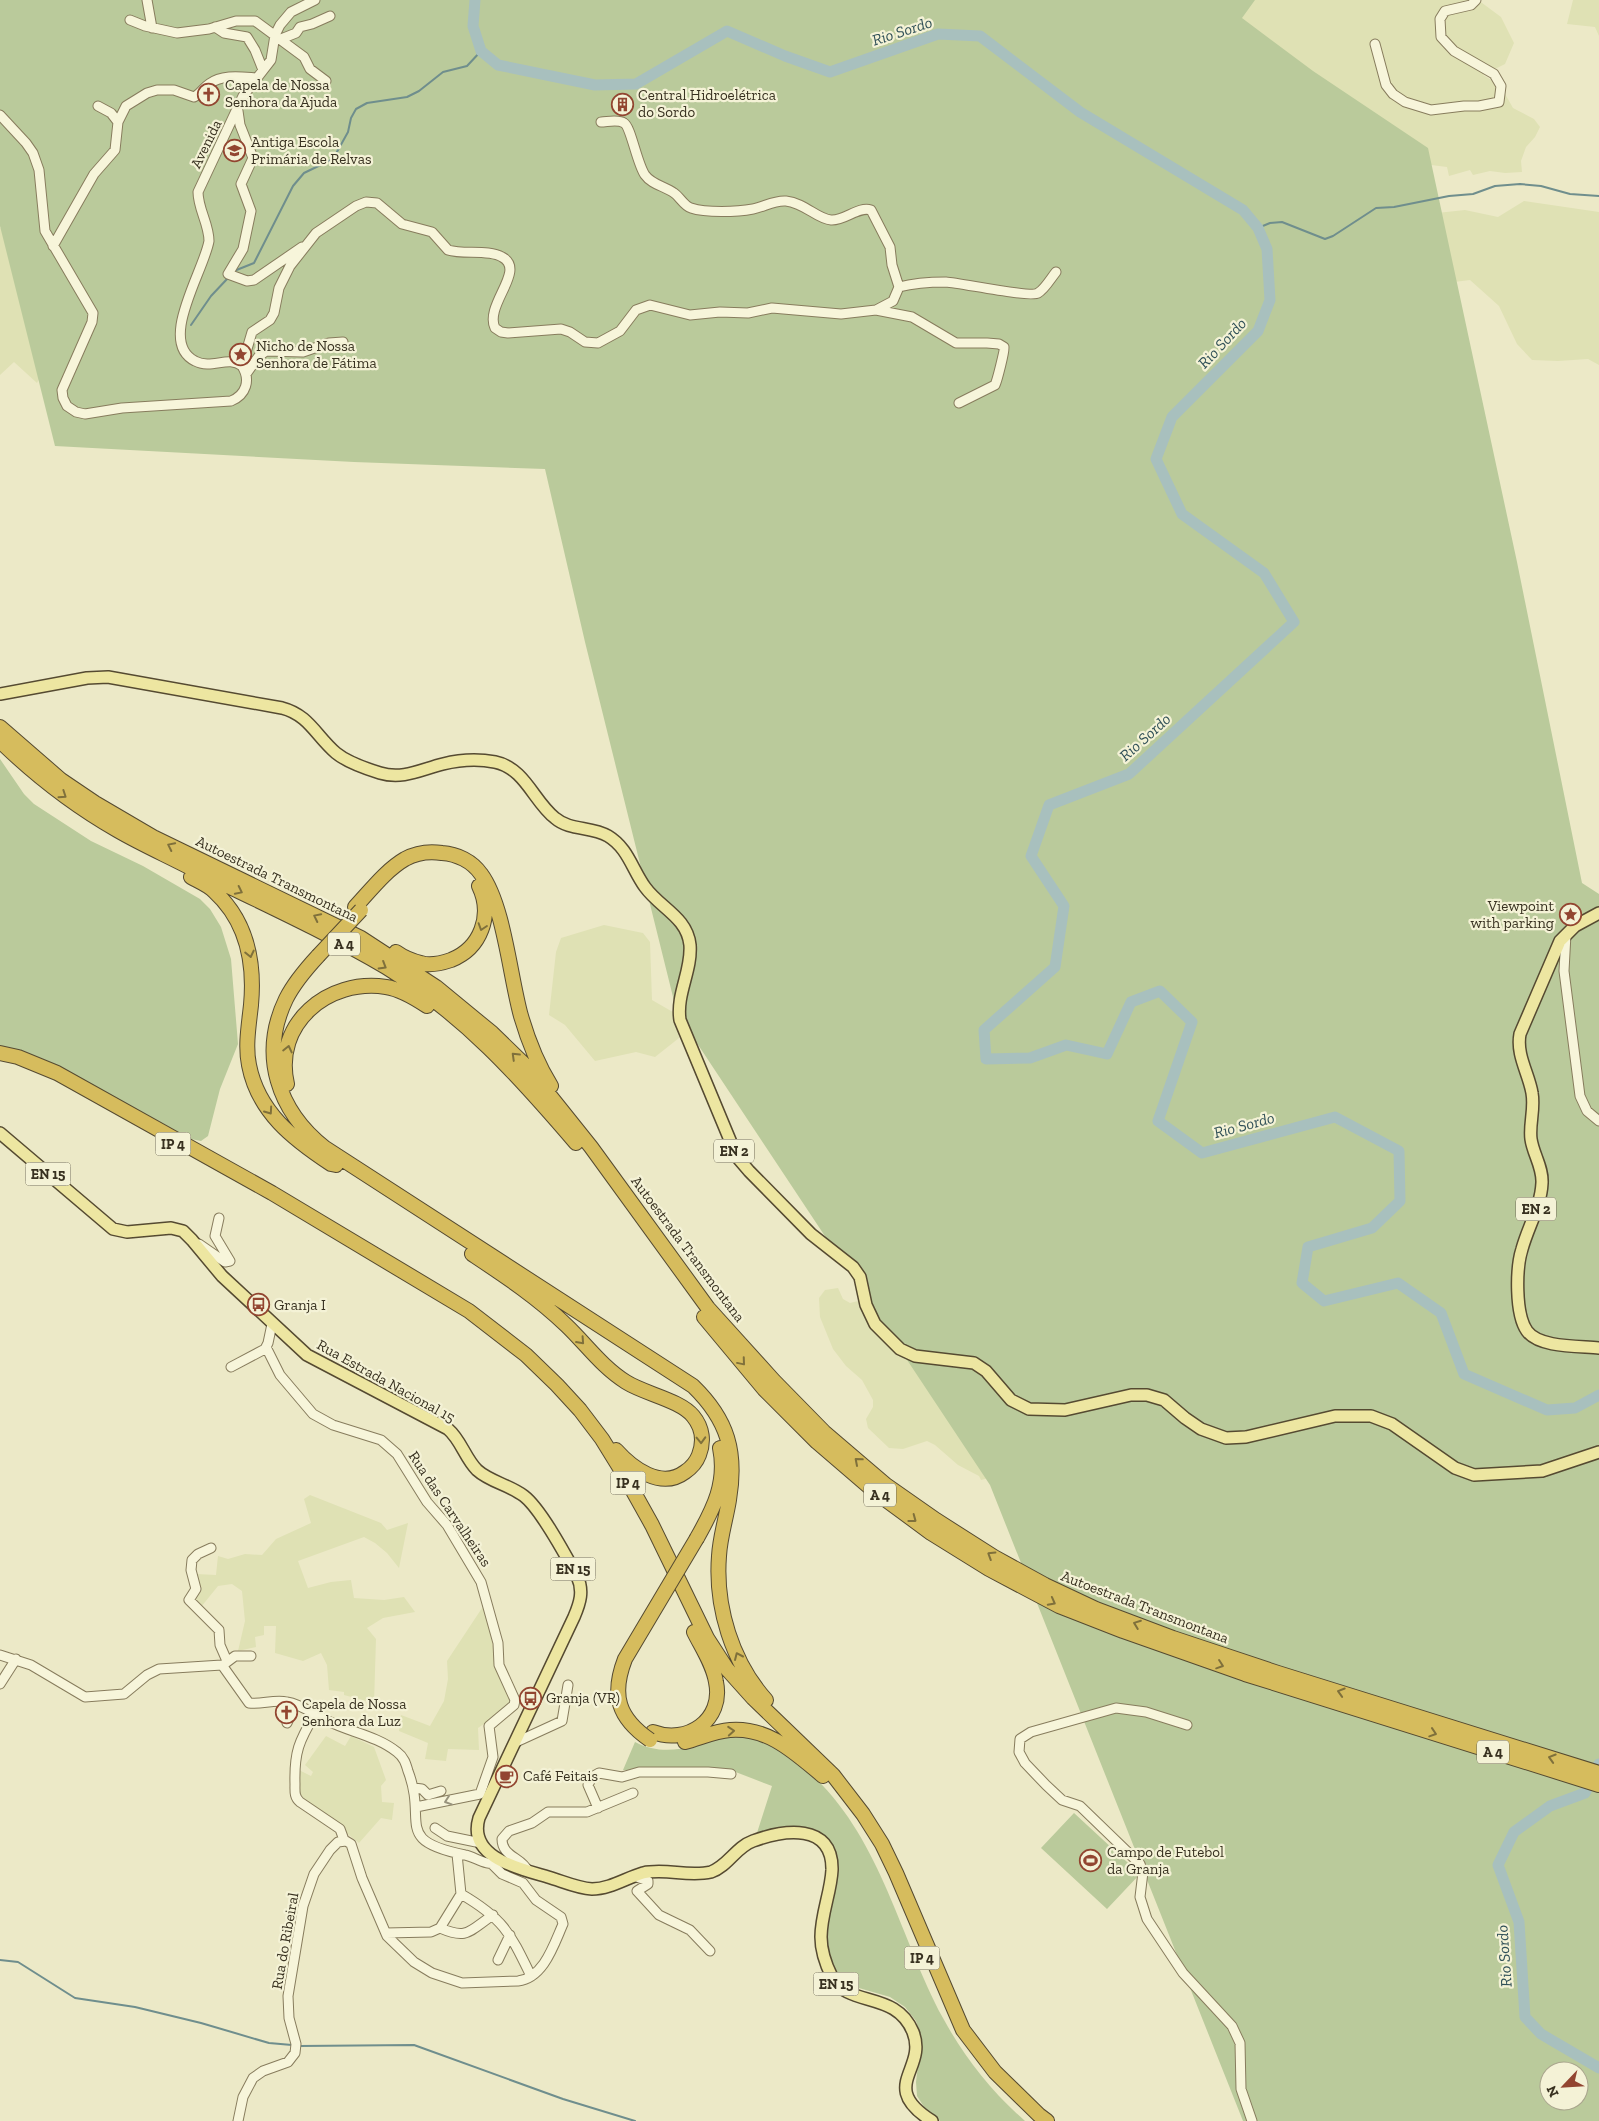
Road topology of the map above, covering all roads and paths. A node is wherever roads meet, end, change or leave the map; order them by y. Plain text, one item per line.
1 (147, 0) edge
2 (315, 0) edge
3 (1476, 0) edge
4 (330, 16) dead end
5 (130, 20) dead end
6 (215, 27) junction
7 (152, 28) junction
8 (278, 37) junction
9 (1375, 44) dead end
10 (263, 70) junction
11 (257, 78) junction
12 (326, 81) dead end
13 (98, 106) dead end
14 (238, 107) junction
15 (0, 115) edge
16 (118, 122) junction
17 (601, 122) dead end
18 (312, 239) junction
19 (53, 246) junction
20 (1056, 272) dead end
21 (899, 288) junction
22 (876, 310) junction
23 (343, 342) dead end
24 (244, 370) junction
25 (959, 403) dead end
26 (0, 694) edge
27 (0, 727) edge
28 (0, 742) edge
29 (29, 761) junction
30 (148, 847) junction
31 (358, 908) junction
32 (1599, 913) edge
33 (1566, 934) junction
34 (361, 938) junction
35 (1546, 972) junction
36 (1565, 981) junction
37 (0, 1052) edge
38 (0, 1058) edge
39 (518, 1076) junction
40 (1599, 1121) edge
41 (0, 1134) edge
42 (591, 1147) junction
43 (341, 1163) junction
44 (219, 1218) dead end
45 (426, 1219) junction
46 (192, 1240) junction
47 (504, 1276) junction
48 (422, 1284) junction
49 (272, 1324) junction
50 (266, 1347) junction
51 (1599, 1348) edge
52 (232, 1367) dead end
53 (1599, 1452) edge
54 (731, 1458) junction
55 (645, 1525) junction
56 (699, 1541) junction
57 (211, 1548) dead end
58 (0, 1655) edge
59 (251, 1656) dead end
60 (16, 1659) junction
61 (225, 1663) junction
62 (0, 1684) edge
63 (568, 1686) dead end
64 (295, 1705) junction
65 (1387, 1712) junction
66 (315, 1714) junction
67 (287, 1723) dead end
68 (1186, 1725) dead end
69 (651, 1736) junction
70 (514, 1744) junction
71 (503, 1767) junction
72 (1599, 1773) edge
73 (732, 1774) dead end
74 (829, 1781) junction
75 (1599, 1785) edge
76 (414, 1788) junction
77 (442, 1790) dead end
78 (633, 1793) dead end
79 (480, 1794) junction
80 (416, 1807) junction
81 (598, 1808) junction
82 (435, 1828) dead end
83 (344, 1840) junction
84 (481, 1843) junction
85 (457, 1854) junction
86 (496, 1862) junction
87 (528, 1871) junction
88 (634, 1876) junction
89 (461, 1894) junction
90 (492, 1915) junction
91 (440, 1928) junction
92 (386, 1933) junction
93 (510, 1935) junction
94 (710, 1951) dead end
95 (498, 1960) dead end
96 (531, 1976) junction
97 (943, 1983) junction
98 (238, 2121) edge
99 (932, 2121) edge
100 (1037, 2121) edge
101 (1047, 2121) edge
102 (1252, 2121) edge

1 - 7 street
2 - 8 street
3 - 9 street
4 - 8 street
5 - 7 street
6 - 7 street
6 - 8 street
6 - 10 street
8 - 10 street, Avenida
8 - 12 street
10 - 11 street, Avenida
11 - 14 street, Avenida
11 - 16 street
13 - 16 street
14 - 18 street
14 - 24 street, Avenida
15 - 19 street
16 - 19 street
17 - 21 street
18 - 22 street
18 - 24 street
19 - 24 street
20 - 21 street
21 - 22 street
22 - 25 street
23 - 24 street
26 - 53 main road, EN 2
27 - 29 highway, Autoestrada Transmontana / A 4
28 - 29 highway, Autoestrada Transmontana / A 4
29 -> 30 highway, Autoestrada Transmontana / A 4
34 -> 29 highway, Autoestrada Transmontana / A 4
30 -> 39 highway, Autoestrada Transmontana / A 4
30 -> 43 highway
31 -> 34 highway
31 - 42 highway
31 - 43 highway, bridge
32 - 33 main road, EN 2
33 - 35 main road, EN 2
33 - 36 street
42 -> 34 highway, Autoestrada Transmontana / A 4
35 - 36 street
35 - 51 main road, EN 2
36 - 40 street
37 - 48 highway, IP 4
38 - 55 highway, IP 4
43 -> 39 highway
39 -> 65 highway, Autoestrada Transmontana / A 4
41 - 46 main road, Rua Estrada Nacional 15 / EN 15
65 -> 42 highway, Autoestrada Transmontana / A 4
43 - 45 highway
44 - 46 street
45 - 47 highway
45 - 54 highway
46 - 49 main road, Rua Estrada Nacional 15 / EN 15
47 -> 48 highway
47 - 56 highway
48 - 97 highway, IP 4
49 - 50 street
49 - 70 main road, Rua Estrada Nacional 15 / EN 15
50 - 52 street
50 - 79 street, Rua das Carvalheiras
54 - 56 highway
97 -> 54 highway
55 - 69 highway
55 - 74 highway, IP 4
56 - 69 highway, bridge
57 - 61 street
58 - 60 street
59 - 61 street
60 - 61 street
60 - 62 street
61 - 64 street
63 - 70 street
64 - 66 street
64 - 67 street
72 -> 65 highway, Autoestrada Transmontana / A 4
65 -> 75 highway, Autoestrada Transmontana / A 4
66 - 76 street
66 - 83 street
68 - 102 street
69 -> 74 highway
70 - 71 main road, Rua Estrada Nacional 15 / EN 15
71 - 79 street
71 - 84 main road, Rua Estrada Nacional 15 / EN 15
73 - 81 street
74 - 100 highway, IP 4
76 - 77 street
76 - 80 street
78 - 81 street
79 -> 80 street
80 - 85 street
81 - 87 street
82 - 84 street
83 - 92 street
83 - 98 street, Rua do Ribeiral
84 - 86 main road, EN 15
85 - 86 street
85 - 89 street
86 - 87 main road, EN 15
86 - 96 street
87 - 88 main road, EN 15
88 - 94 street
88 - 99 main road, EN 15
89 - 90 street
89 - 91 street
90 - 91 street
90 - 93 street
91 - 92 street
92 - 96 street
93 - 95 street
93 - 96 street
97 - 101 highway, IP 4

